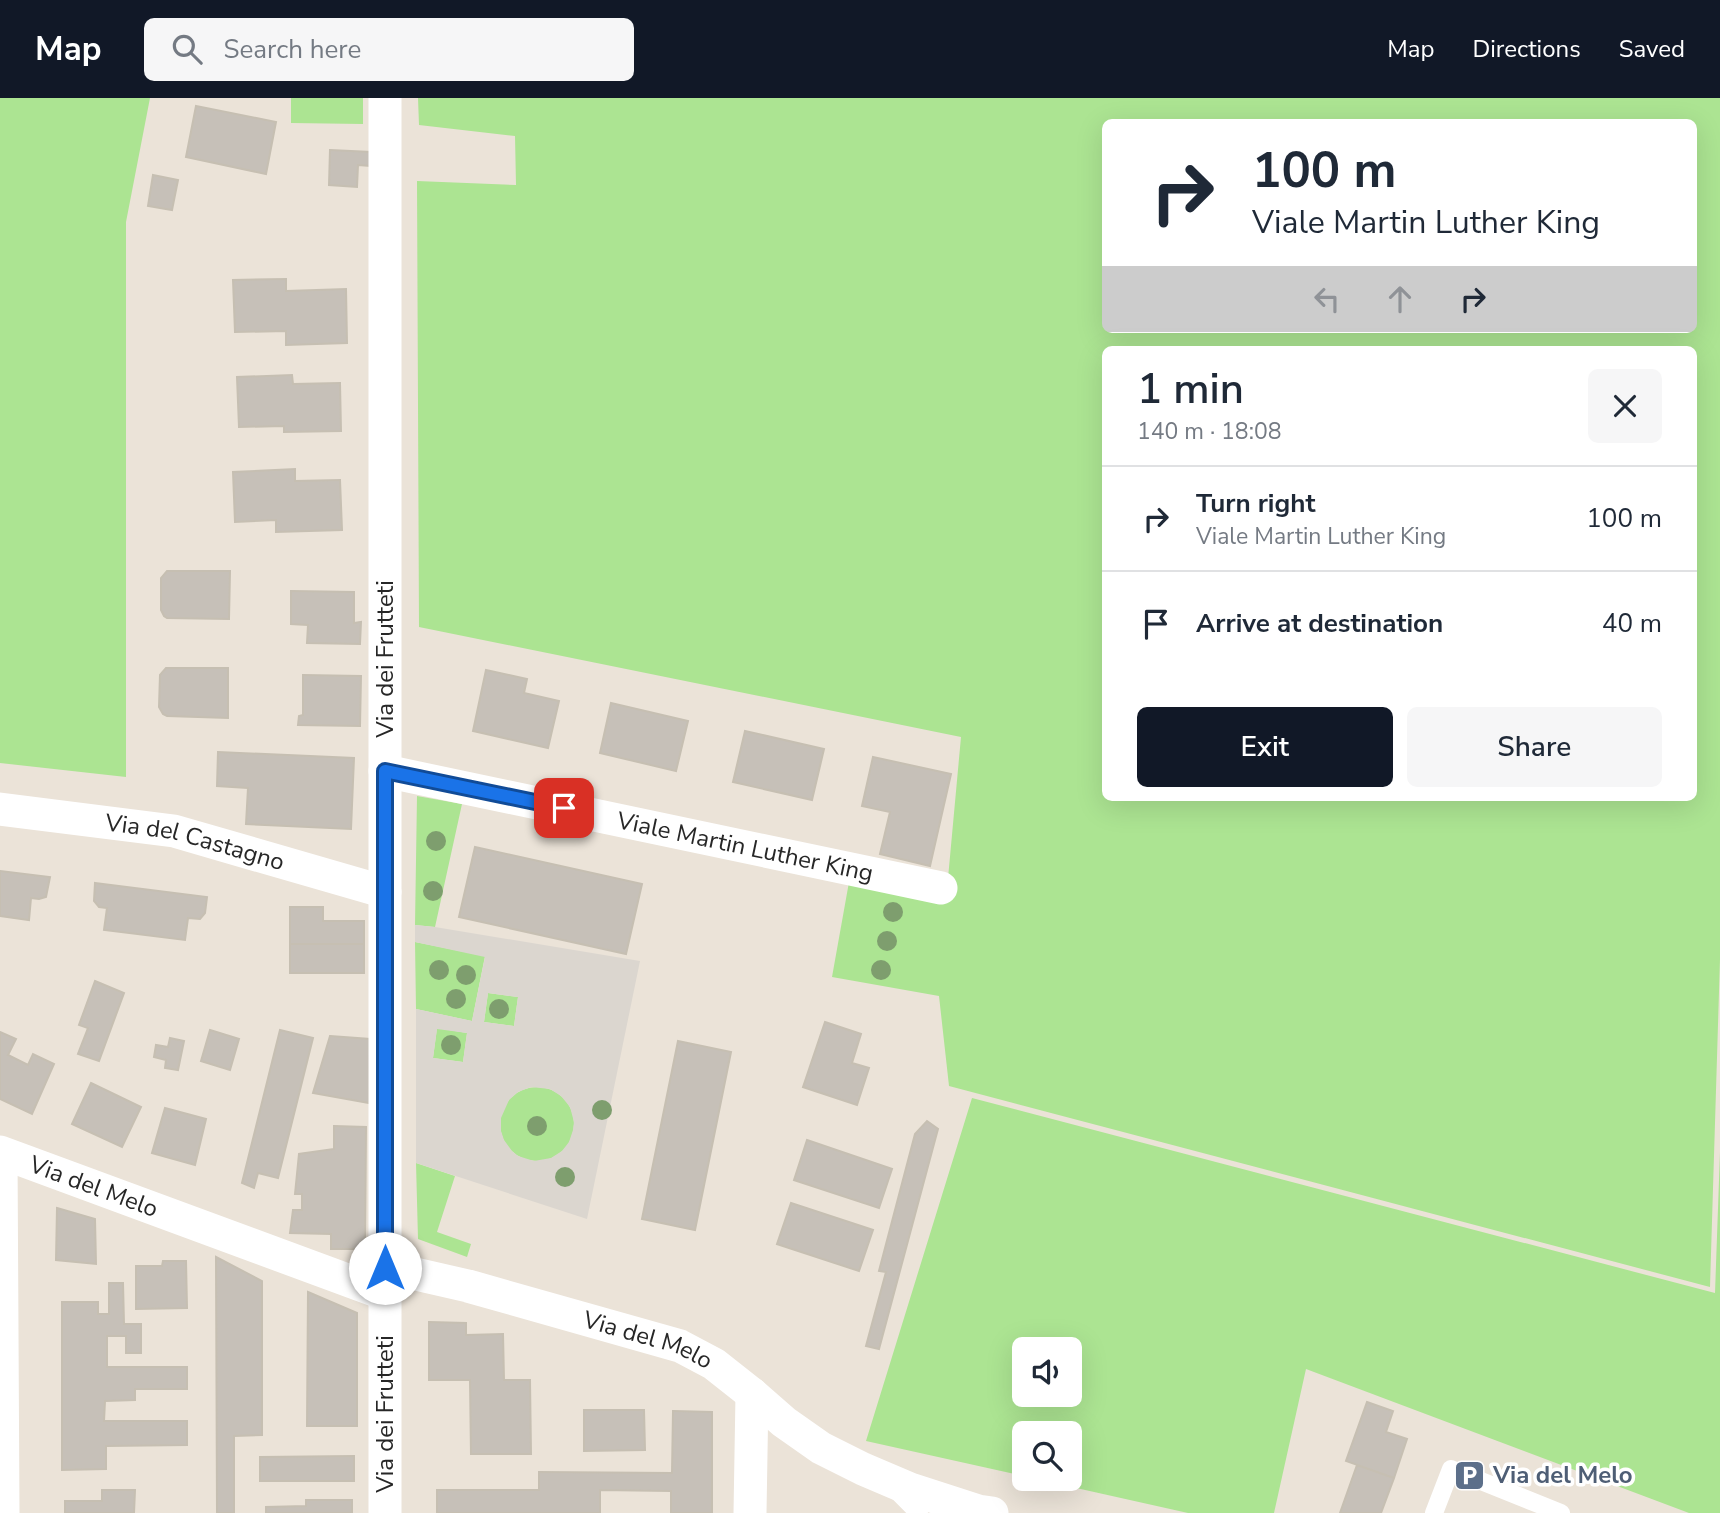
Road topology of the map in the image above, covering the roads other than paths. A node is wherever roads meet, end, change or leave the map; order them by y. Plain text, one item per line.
1 (385, 98) edge
2 (385, 771) junction
3 (0, 809) edge
4 (941, 888) dead end
5 (385, 892) junction
6 (1, 1152) edge
7 (385, 1281) junction
8 (752, 1394) junction
9 (881, 1477) junction
10 (3, 1513) edge
11 (386, 1513) edge
12 (750, 1513) edge
13 (919, 1513) edge
14 (992, 1513) edge
15 (1434, 1513) edge
16 (1561, 1513) edge

1 - 2 street, Via dei Frutteti
2 - 4 street, Viale Martin Luther King
2 - 5 street, Via dei Frutteti
3 - 5 street, Via del Castagno
5 - 7 street, Via dei Frutteti
6 - 7 street, Via del Melo
6 - 10 street
7 - 8 street, Via del Melo
7 - 11 street, Via dei Frutteti
8 - 9 street, Via del Melo
8 - 12 street
9 - 13 lane, Via del Melo
9 - 14 street, Via del Melo
15 - 16 lane

